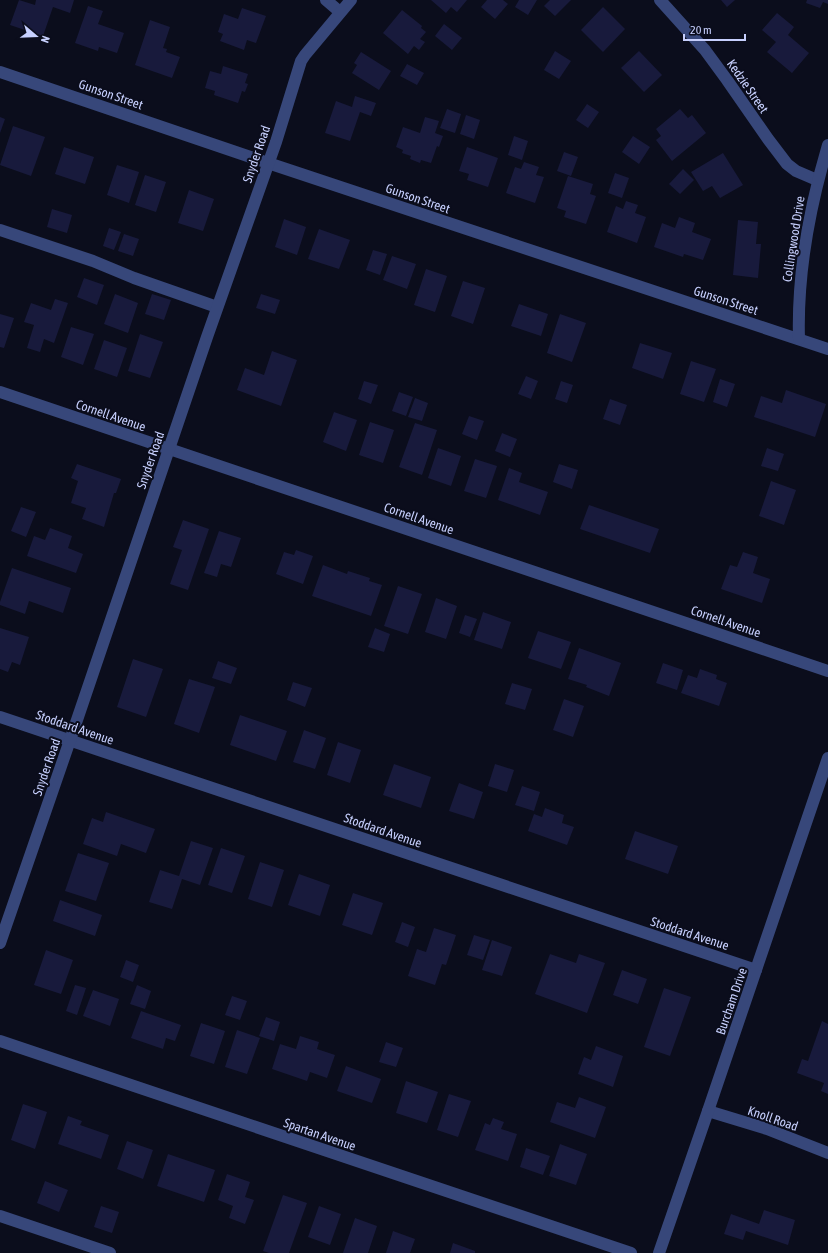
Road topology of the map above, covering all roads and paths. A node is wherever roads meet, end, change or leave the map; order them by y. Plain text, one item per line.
1 (326, 0) edge
2 (351, 0) edge
3 (660, 0) edge
4 (340, 12) junction
5 (0, 72) edge
6 (828, 145) edge
7 (268, 162) junction
8 (817, 180) junction
9 (0, 230) edge
10 (217, 307) junction
11 (798, 339) junction
12 (828, 349) edge
13 (0, 392) edge
14 (169, 449) junction
15 (828, 671) edge
16 (0, 717) edge
17 (70, 740) junction
18 (828, 758) edge
19 (0, 943) edge
20 (756, 970) junction
21 (0, 1041) edge
22 (708, 1111) junction
23 (828, 1153) edge
24 (0, 1216) edge
25 (110, 1253) edge
26 (631, 1253) edge
27 (658, 1253) edge

1 - 4 street
2 - 4 street, Snyder Road
3 - 8 street, Kedzie Street
4 - 7 street, Snyder Road
5 - 7 street, Gunson Street
6 - 8 street, Collingwood Drive
7 - 10 street, Snyder Road
7 - 11 street, Gunson Street
8 - 11 street, Collingwood Drive
9 - 10 street
10 - 14 street, Snyder Road
11 - 12 street, Gunson Street
13 - 14 street, Cornell Avenue
14 - 15 street, Cornell Avenue
14 - 17 street, Snyder Road
16 - 17 street, Stoddard Avenue
17 - 19 street, Snyder Road
17 - 20 street, Stoddard Avenue
18 - 20 street, Burcham Drive
20 - 22 street, Burcham Drive
21 - 26 street, Spartan Avenue
22 - 23 street, Knoll Road
22 - 27 street, Burcham Drive
24 - 25 street

